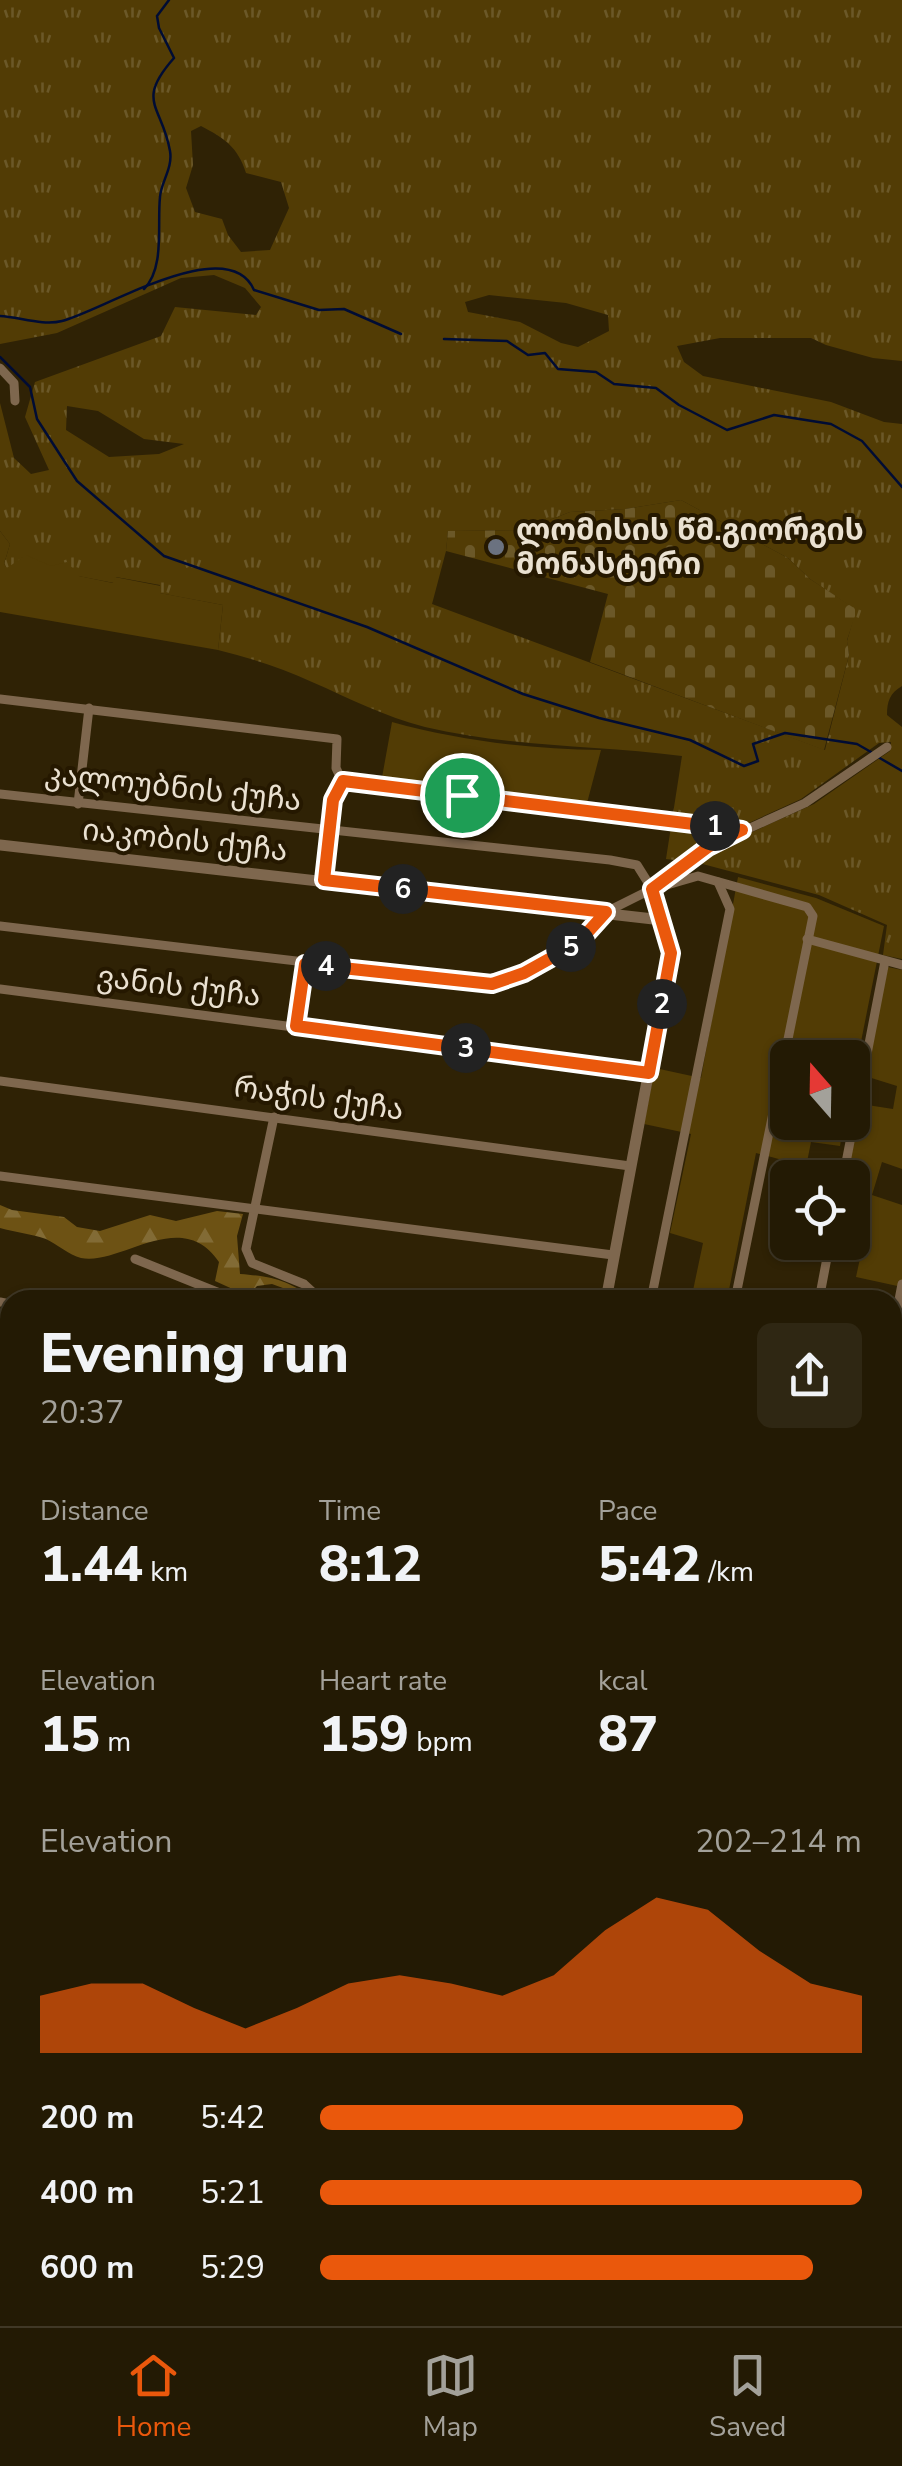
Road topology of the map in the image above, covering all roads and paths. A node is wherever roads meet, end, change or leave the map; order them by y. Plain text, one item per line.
1 (2, 372) edge
2 (15, 401) dead end
3 (0, 699) edge
4 (89, 708) junction
5 (888, 747) dead end
6 (343, 781) junction
7 (0, 794) edge
8 (78, 804) junction
9 (329, 827) junction
10 (742, 830) junction
11 (0, 845) edge
12 (324, 880) junction
13 (718, 882) junction
14 (652, 889) junction
15 (606, 912) junction
16 (662, 920) junction
17 (0, 926) edge
18 (808, 939) junction
19 (885, 961) junction
20 (305, 964) junction
21 (902, 965) edge
22 (0, 989) edge
23 (296, 1026) junction
24 (649, 1073) junction
25 (0, 1082) edge
26 (274, 1118) junction
27 (846, 1160) edge
28 (630, 1166) junction
29 (0, 1176) edge
30 (253, 1209) junction
31 (613, 1255) junction
32 (135, 1258) dead end
33 (827, 1260) edge
34 (213, 1290) edge
35 (311, 1290) edge
36 (608, 1290) edge
37 (654, 1290) edge
38 (737, 1290) edge
39 (821, 1290) edge

1 - 2 street
3 - 4 street
4 - 6 street
4 - 8 street
5 - 10 street
6 - 9 street
6 - 10 street
7 - 8 street, კალოუბნის ქუჩა
8 - 9 street, კალოუბნის ქუჩა
9 - 12 street
9 - 14 street, კალოუბნის ქუჩა
10 - 14 street
11 - 12 street, იაკობის ქუჩა
12 - 15 street, იაკობის ქუჩა
13 - 14 street
13 - 18 street
13 - 37 street
14 - 15 street
14 - 16 street
15 - 16 street, იაკობის ქუჩა
15 - 20 street
16 - 24 street
17 - 20 street
18 - 19 street
18 - 38 street
19 - 21 street
19 - 27 street
20 - 23 street
22 - 23 street, ვანის ქუჩა
23 - 24 street, ვანის ქუჩა
24 - 28 street
25 - 26 street, რაჭის ქუჩა
26 - 28 street, რაჭის ქუჩა
26 - 30 street
28 - 31 street
29 - 30 street
30 - 31 street
30 - 35 street
31 - 36 street
32 - 34 street
33 - 39 street

